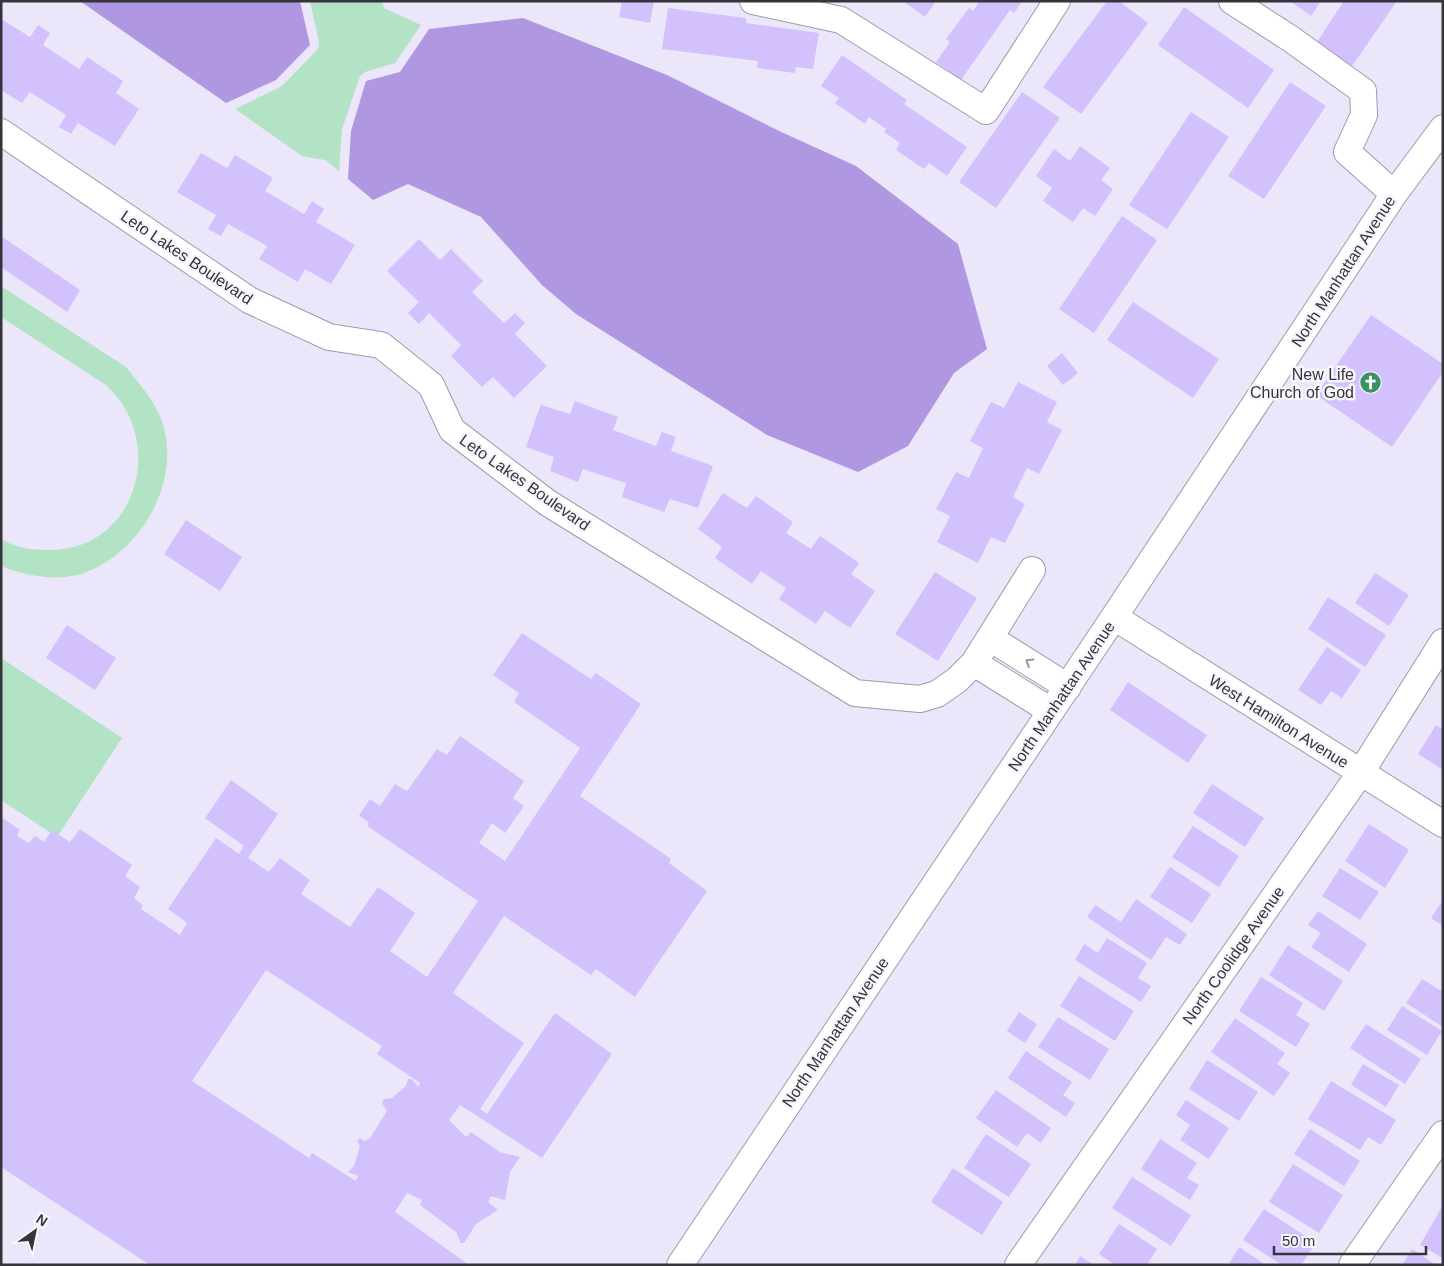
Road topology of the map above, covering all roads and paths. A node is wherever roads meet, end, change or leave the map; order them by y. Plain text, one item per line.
1 (753, 1) edge
2 (1057, 1) edge
3 (1232, 1) edge
4 (848, 11) edge
5 (1443, 128) edge
6 (1, 132) edge
7 (1394, 194) junction
8 (1032, 570) dead end
9 (1114, 617) junction
10 (990, 638) junction
11 (1443, 642) edge
12 (974, 663) junction
13 (1068, 687) junction
14 (1051, 711) junction
15 (1361, 772) junction
16 (1443, 824) edge
17 (1443, 1134) edge
18 (680, 1265) edge
19 (1018, 1265) edge
20 (1352, 1265) edge

1 - 4 street
2 - 4 street
3 - 7 street
5 - 7 street, North Manhattan Avenue
6 - 12 street, Leto Lakes Boulevard
7 - 9 street, North Manhattan Avenue
8 - 10 street, Leto Lakes Boulevard
9 - 13 street, North Manhattan Avenue
9 - 15 street, West Hamilton Avenue
10 - 12 street, Leto Lakes Boulevard
13 -> 10 street
11 - 15 street, North Coolidge Avenue
12 - 14 street
13 - 14 street, North Manhattan Avenue
14 - 18 street, North Manhattan Avenue
15 - 16 street, West Hamilton Avenue
15 - 19 street, North Coolidge Avenue
17 - 20 street

